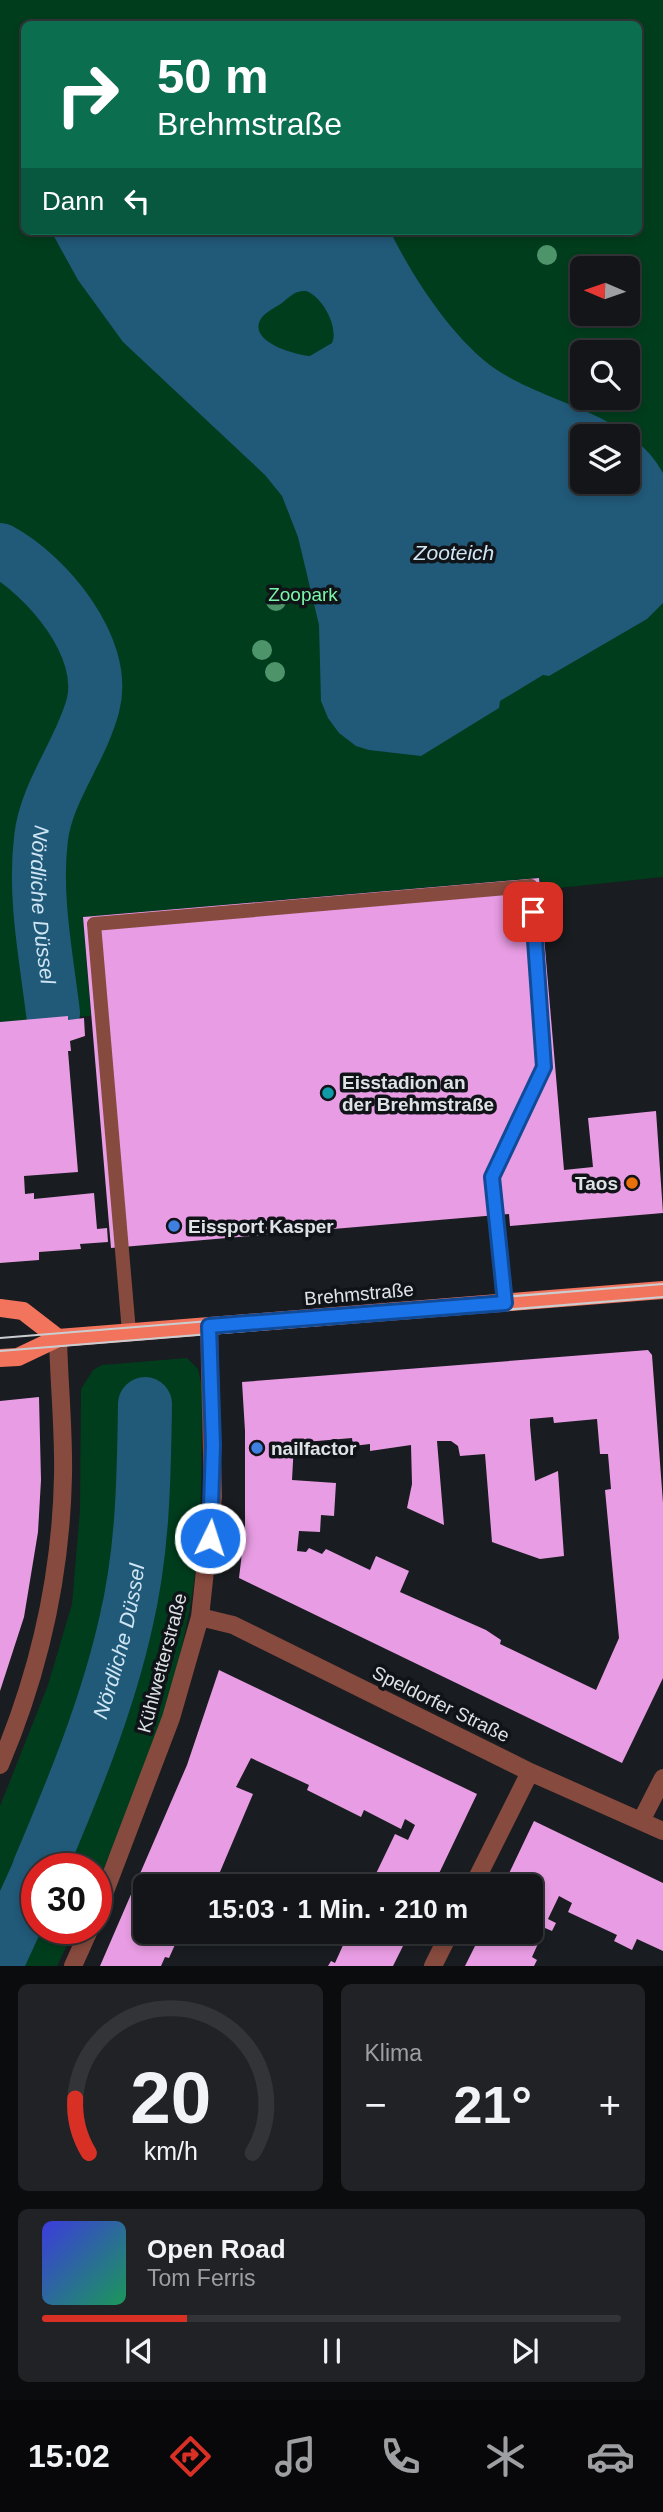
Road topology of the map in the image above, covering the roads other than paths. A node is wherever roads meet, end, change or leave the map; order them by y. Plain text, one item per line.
1 (663, 1290) edge
2 (505, 1303) junction
3 (0, 1308) edge
4 (209, 1326) junction
5 (129, 1332) junction
6 (58, 1338) junction
7 (0, 1358) edge
8 (200, 1617) junction
9 (0, 1765) edge
10 (530, 1772) junction
11 (663, 1778) edge
12 (641, 1821) junction
13 (663, 1831) edge
14 (112, 1873) edge
15 (479, 1874) edge
16 (83, 1944) edge
17 (444, 1944) edge
18 (73, 1966) edge
19 (433, 1966) edge

1 - 2 main road, Brehmstraße
2 - 4 main road, Brehmstraße
2 - 5 lane
3 - 6 main road
4 - 5 main road, Brehmstraße
4 - 8 street, Kühlwetterstraße
5 - 6 main road, Brehmstraße
6 - 7 main road, Brehmstraße
6 - 9 street
8 - 10 street, Speldorfer Straße
8 - 14 street, Kühlwetterstraße
10 - 12 street, Speldorfer Straße
10 - 15 street
11 - 12 street
12 - 13 street, Speldorfer Straße
16 - 18 street
17 - 19 street

